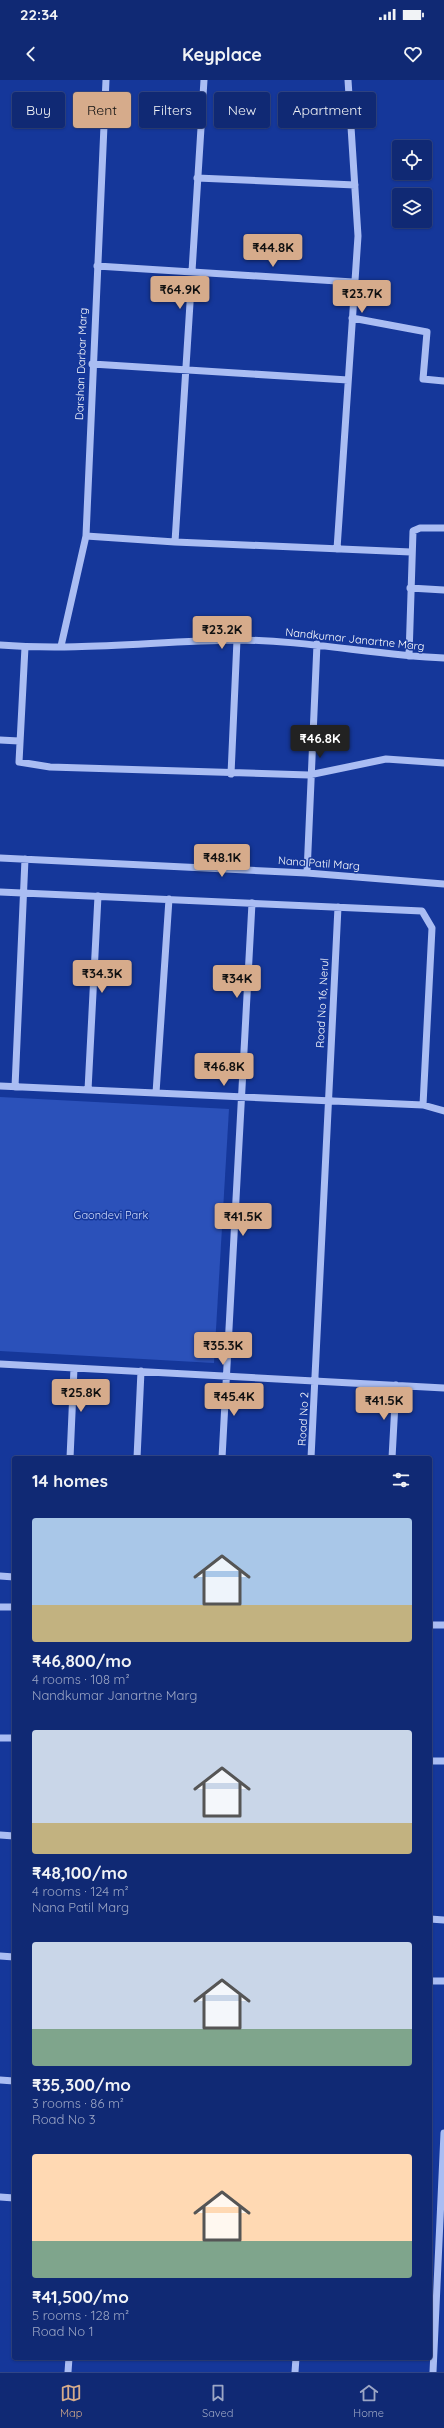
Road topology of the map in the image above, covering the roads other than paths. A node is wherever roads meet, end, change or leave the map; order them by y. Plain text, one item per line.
1 (106, 80) edge
2 (204, 80) edge
3 (348, 80) edge
4 (197, 178) junction
5 (354, 185) junction
6 (97, 266) junction
7 (191, 273) junction
8 (353, 282) junction
9 (352, 318) junction
10 (92, 364) junction
11 (185, 370) junction
12 (348, 380) junction
13 (444, 381) edge
14 (444, 528) edge
15 (86, 536) junction
16 (175, 542) junction
17 (337, 549) junction
18 (411, 552) junction
19 (410, 588) junction
20 (444, 590) edge
21 (237, 640) junction
22 (317, 644) junction
23 (0, 645) edge
24 (61, 646) junction
25 (25, 647) junction
26 (408, 656) junction
27 (444, 658) edge
28 (0, 740) edge
29 (20, 741) junction
30 (444, 763) edge
31 (231, 774) junction
32 (309, 775) junction
33 (0, 858) edge
34 (26, 859) junction
35 (306, 873) junction
36 (444, 884) edge
37 (0, 892) edge
38 (25, 893) junction
39 (98, 896) junction
40 (169, 899) junction
41 (252, 903) junction
42 (338, 907) junction
43 (0, 1086) edge
44 (16, 1087) junction
45 (88, 1090) junction
46 (156, 1093) junction
47 (241, 1097) junction
48 (328, 1101) junction
49 (423, 1105) junction
50 (444, 1111) edge
51 (0, 1364) edge
52 (74, 1368) junction
53 (141, 1371) junction
54 (226, 1376) junction
55 (316, 1380) junction
56 (396, 1385) junction
57 (444, 1388) edge
58 (70, 1456) edge
59 (137, 1456) edge
60 (222, 1456) edge
61 (311, 1456) edge
62 (392, 1456) edge
63 (0, 1576) edge
64 (12, 1577) edge
65 (0, 1607) edge
66 (12, 1608) edge
67 (432, 1625) edge
68 (444, 1625) edge
69 (0, 1738) edge
70 (12, 1738) edge
71 (432, 1760) edge
72 (444, 1761) edge
73 (0, 1835) edge
74 (12, 1836) edge
75 (432, 1919) edge
76 (444, 1920) edge
77 (0, 1956) edge
78 (12, 1957) edge
79 (432, 1981) edge
80 (444, 1981) edge
81 (0, 2080) edge
82 (12, 2081) edge
83 (444, 2134) edge
84 (0, 2197) edge
85 (12, 2198) edge
86 (69, 2360) edge
87 (296, 2360) edge
88 (68, 2372) edge
89 (295, 2372) edge
90 (433, 2372) edge

1 - 6 street, Darshan Darbar Marg
2 - 4 street
3 - 5 street
4 - 5 street
4 - 7 street
5 - 8 street
6 - 7 street
6 - 10 street, Darshan Darbar Marg
7 - 8 street
7 - 11 street
8 - 9 street
9 - 12 street
9 - 13 street
10 - 11 street
10 - 15 street, Darshan Darbar Marg
11 - 12 street
11 - 16 street
12 - 17 street
14 - 18 street
15 - 16 street
15 - 24 street, Darshan Darbar Marg
16 - 17 street
17 - 18 street
18 - 19 street
19 - 20 street
19 - 26 street
21 - 22 street, Nandkumar Janartne Marg
21 - 24 street, Nandkumar Janartne Marg
21 - 31 street
22 - 26 street, Nandkumar Janartne Marg
22 - 32 street
23 - 25 street, Nandkumar Janartne Marg
24 - 25 street, Nandkumar Janartne Marg
25 - 29 street
26 - 27 street, Nandkumar Janartne Marg
28 - 29 street
29 - 31 street
30 - 32 street
31 - 32 street
32 - 35 street
33 - 34 street, Nana Patil Marg
34 - 35 street, Nana Patil Marg
34 - 38 street
35 - 36 street, Nana Patil Marg
37 - 38 street
38 - 39 street
38 - 44 street
39 - 40 street
39 - 45 street
40 - 41 street
40 - 46 street
41 - 42 street
41 - 47 street
42 - 48 street, Road No 16, Nerul
42 - 49 street
43 - 44 street
44 - 45 street
45 - 46 street
46 - 47 street
47 - 48 street
47 - 54 street
48 - 49 street
48 - 55 street, Road No 16, Nerul
49 - 50 street
51 - 52 street
52 - 53 street
52 - 58 street
53 - 54 street
53 - 59 street
54 - 55 street
54 - 60 street
55 - 56 street
55 - 61 street, Road No 2
56 - 57 street
56 - 62 street
63 - 64 street
65 - 66 street
67 - 68 street
69 - 70 street
71 - 72 street
73 - 74 street
75 - 76 street
77 - 78 street
79 - 80 street
81 - 82 street
83 - 90 street
84 - 85 street
86 - 88 street
87 - 89 street

